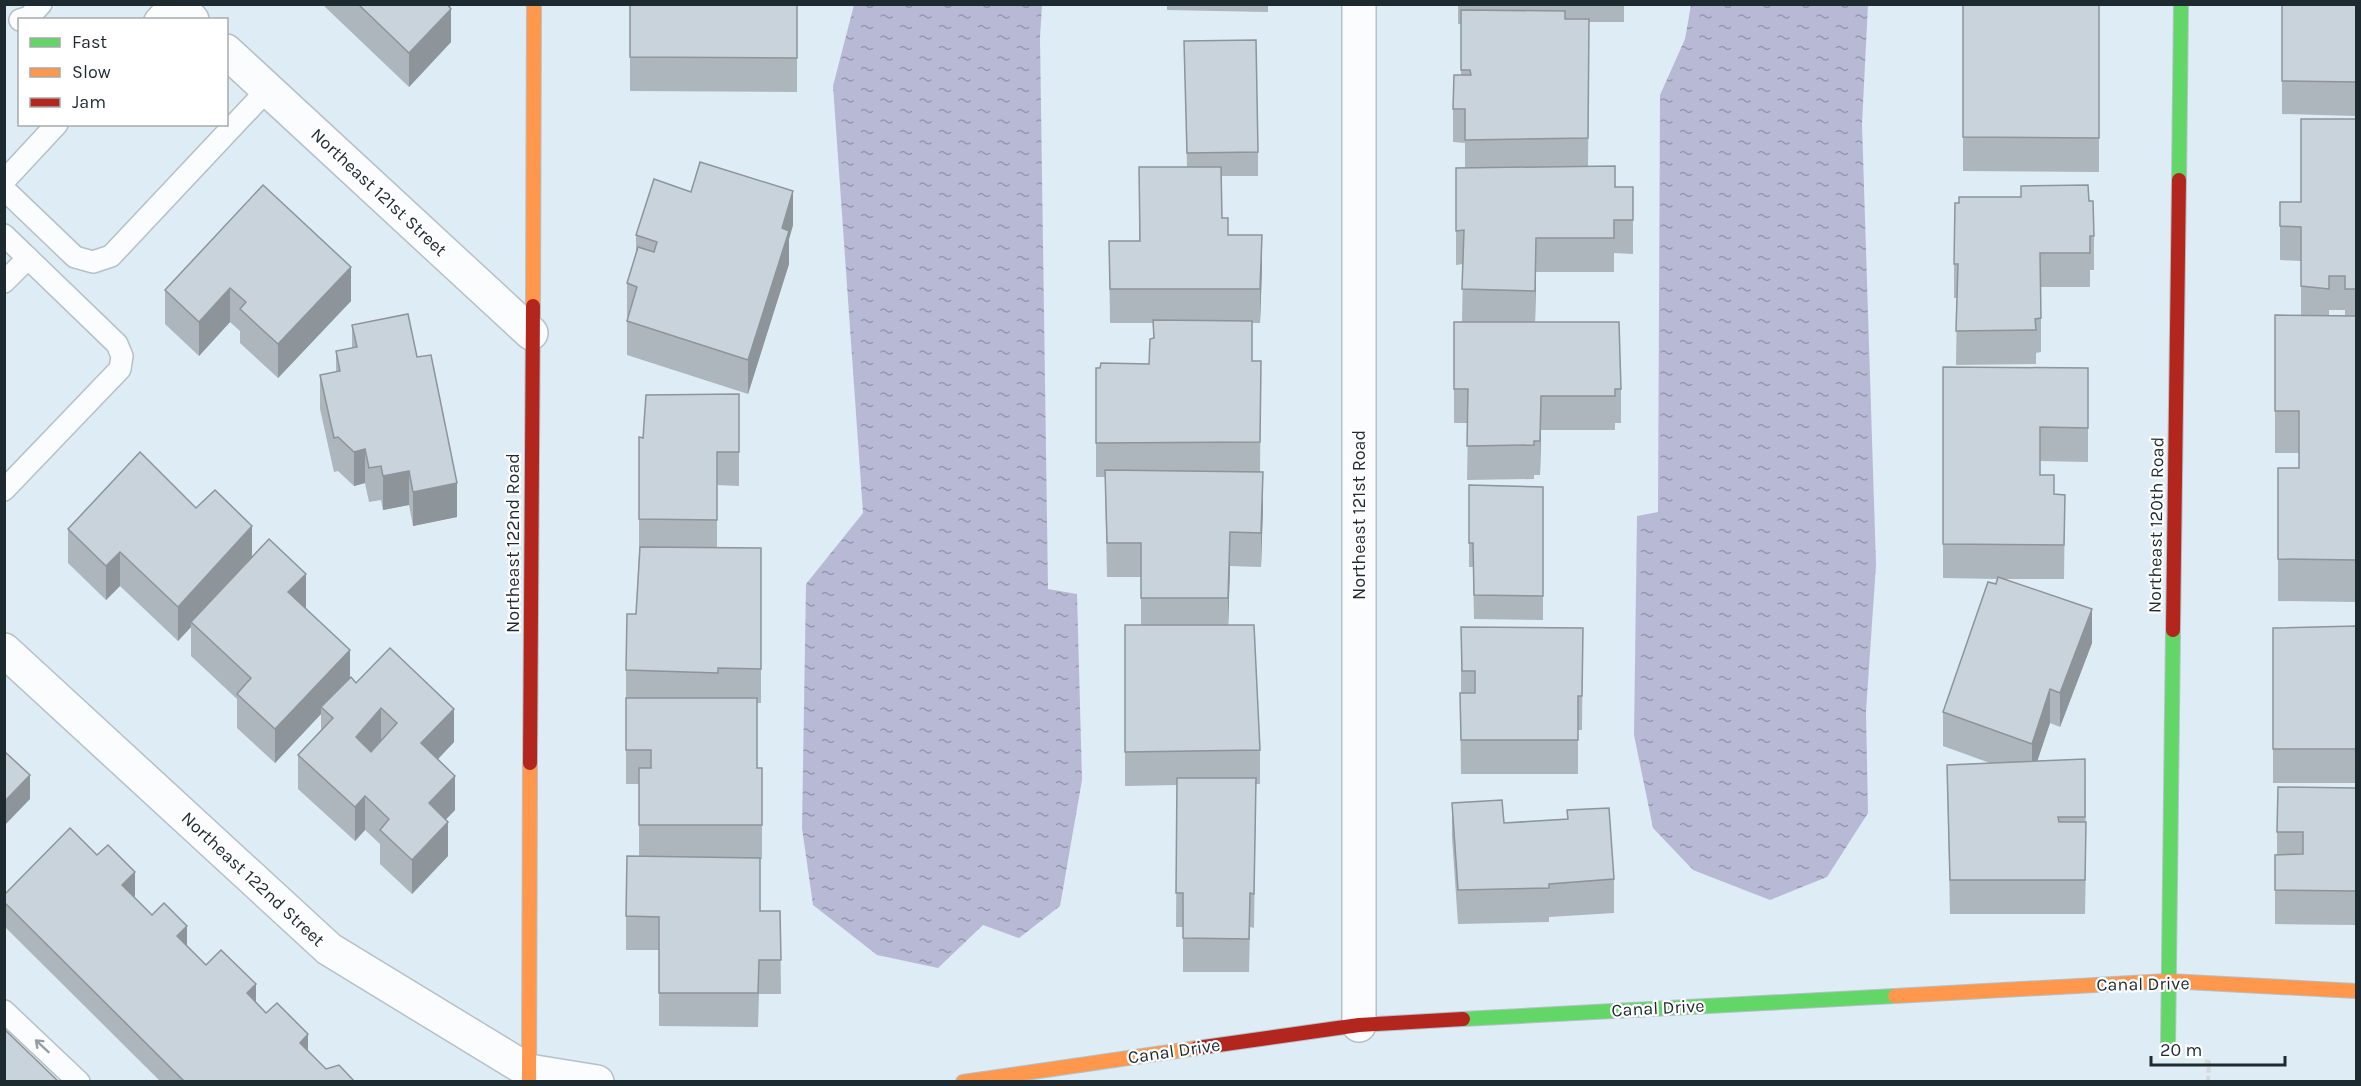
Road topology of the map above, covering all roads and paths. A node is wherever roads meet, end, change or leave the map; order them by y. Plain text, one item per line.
1 (41, 4) edge
2 (169, 4) edge
3 (176, 4) edge
4 (534, 4) edge
5 (1359, 4) edge
6 (2181, 4) edge
7 (26, 18) edge
8 (157, 18) edge
9 (190, 18) edge
10 (228, 53) edge
11 (268, 89) junction
12 (55, 126) edge
13 (4, 181) edge
14 (4, 189) edge
15 (4, 235) edge
16 (28, 258) junction
17 (4, 282) edge
18 (531, 333) junction
19 (4, 490) edge
20 (4, 650) edge
21 (2168, 981) junction
22 (2356, 991) edge
23 (4, 1011) edge
24 (1359, 1024) junction
25 (2168, 1046) dead end
26 (529, 1076) edge
27 (80, 1082) edge
28 (597, 1082) edge
29 (963, 1082) edge

1 - 7 lane
2 - 8 lane
3 - 9 street
4 - 18 street, Northeast 122nd Road
5 - 24 street, Northeast 121st Road
6 - 21 street, Northeast 120th Road
10 - 11 street, Northeast 121st Street
11 - 14 lane
11 - 18 street, Northeast 121st Street
12 - 13 lane
15 - 16 lane
16 - 17 lane
16 - 19 lane
18 - 26 street, Northeast 122nd Road
20 - 26 street, Northeast 122nd Street
21 - 22 street, Canal Drive
21 - 24 street, Canal Drive
21 - 25 street, Northeast 120th Road
27 -> 23 lane
24 - 29 street, Canal Drive
26 - 28 street

